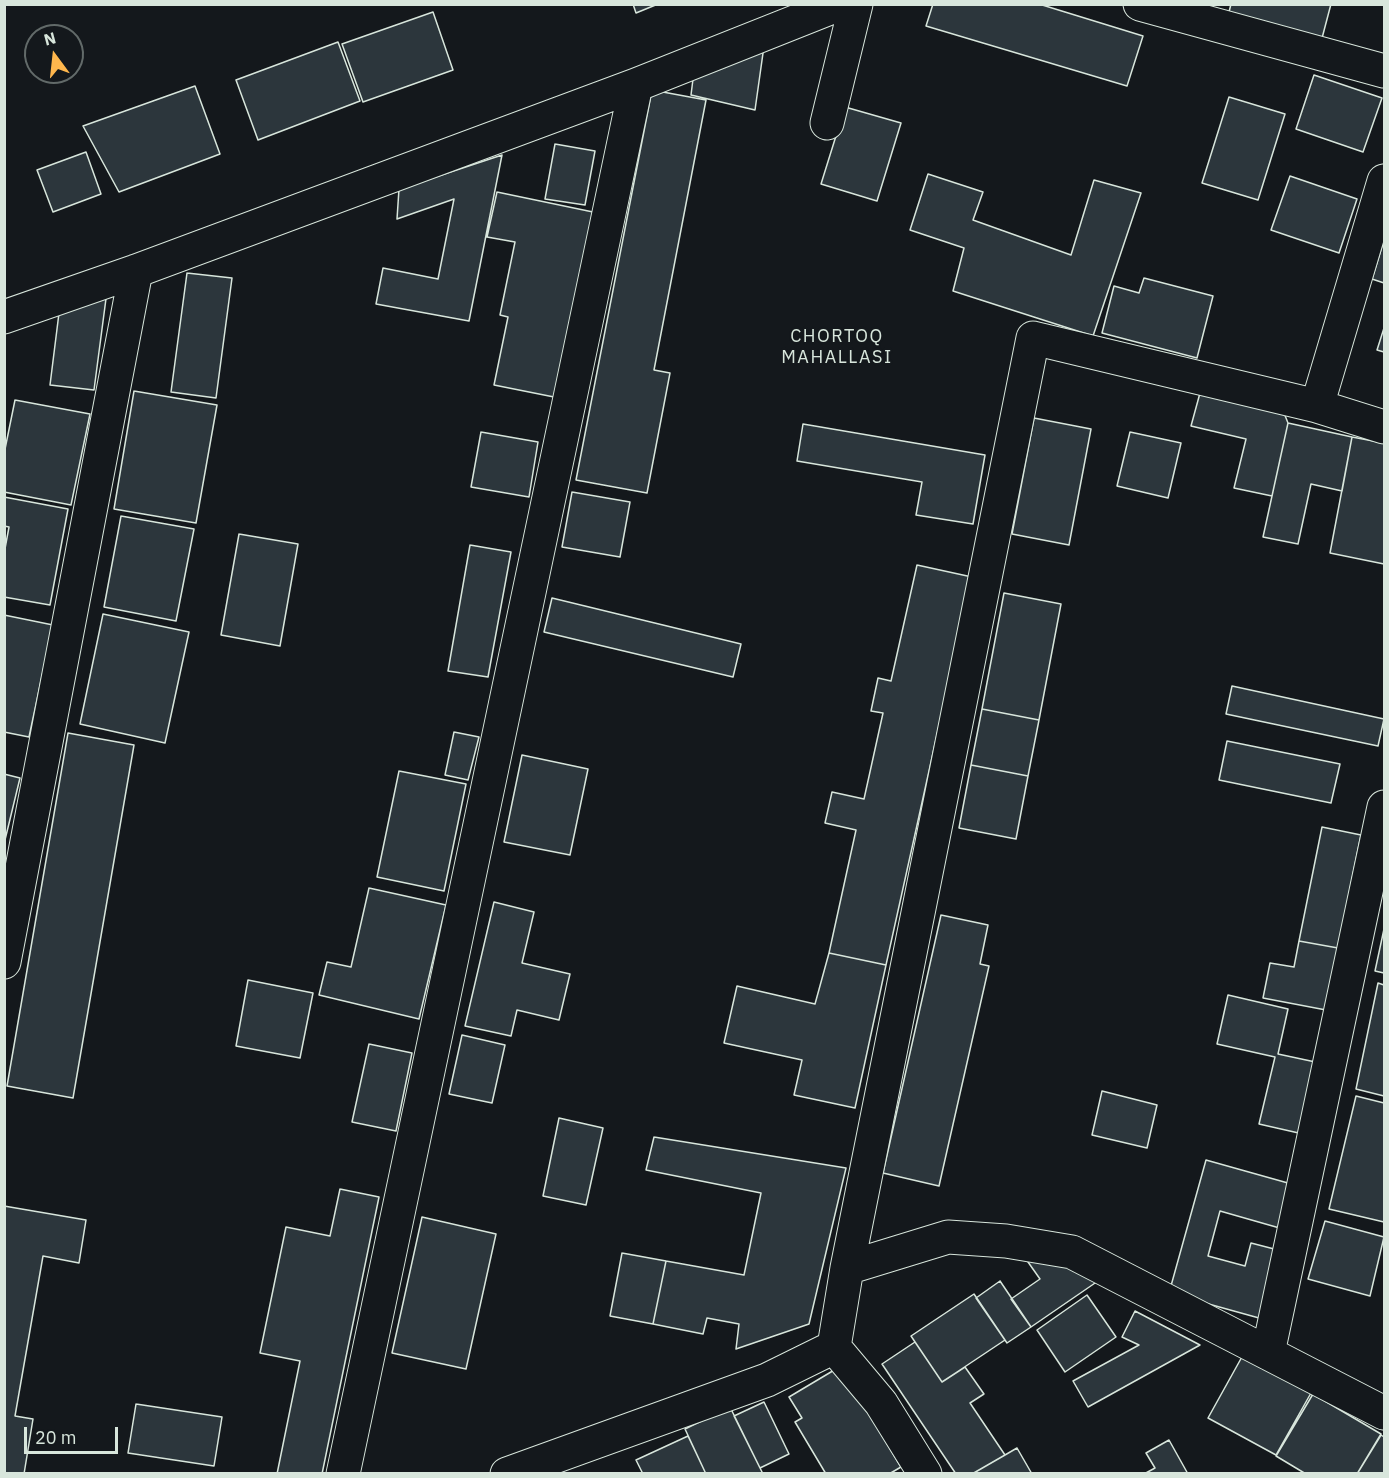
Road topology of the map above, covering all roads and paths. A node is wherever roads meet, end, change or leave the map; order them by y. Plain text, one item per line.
1 (840, 4) edge
2 (856, 4) edge
3 (1140, 4) edge
4 (1384, 71) edge
5 (636, 85) junction
6 (827, 123) dead end
7 (1384, 181) edge
8 (136, 271) junction
9 (4, 317) edge
10 (1317, 406) junction
11 (1384, 427) edge
12 (1384, 807) edge
13 (4, 962) edge
14 (847, 1268) junction
15 (834, 1347) junction
16 (1268, 1353) junction
17 (1384, 1413) edge
18 (342, 1473) edge
19 (507, 1473) edge
20 (925, 1473) edge

1 - 5 street
2 - 6 street
3 - 4 street
5 - 8 street
5 - 18 street
7 - 10 street
8 - 9 street
8 - 13 street
10 - 11 street
10 - 14 street
12 - 16 street
14 - 15 street
14 - 16 street
15 - 19 street
15 - 20 street
16 - 17 street

